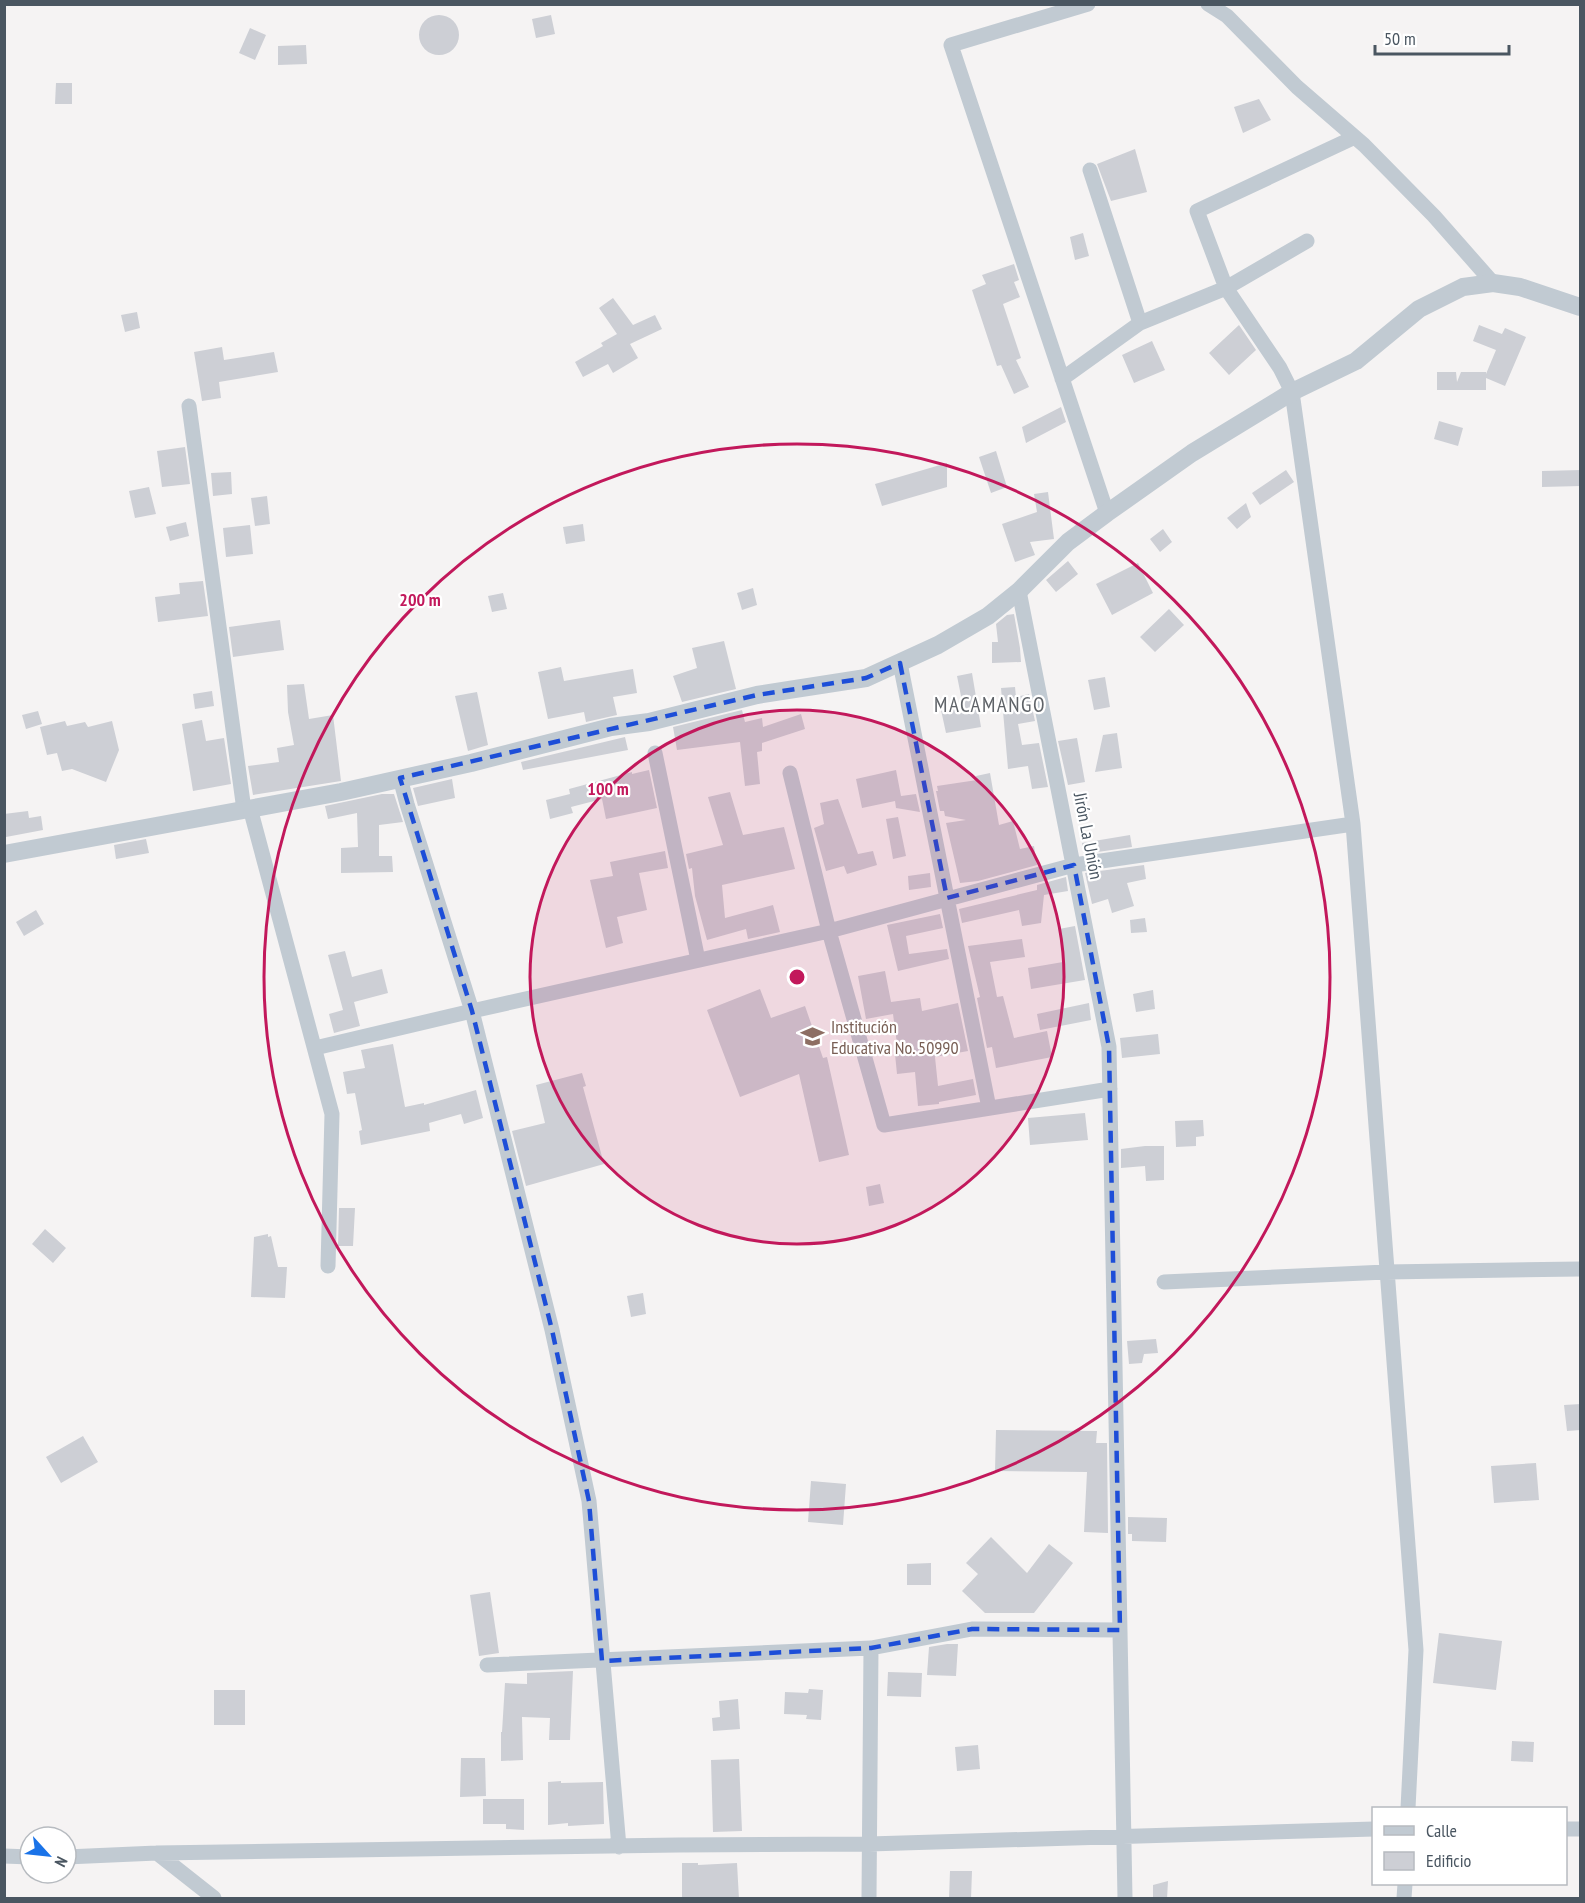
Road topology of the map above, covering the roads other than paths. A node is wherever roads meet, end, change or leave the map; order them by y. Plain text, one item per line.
1 (1088, 4) edge
2 (1208, 4) edge
3 (1355, 137) junction
4 (1090, 170) dead end
5 (1307, 241) dead end
6 (1493, 283) junction
7 (1226, 288) junction
8 (1581, 307) edge
9 (1140, 323) junction
10 (1062, 379) junction
11 (1292, 392) junction
12 (189, 406) dead end
13 (1107, 513) junction
14 (1019, 591) junction
15 (900, 663) junction
16 (655, 753) dead end
17 (790, 773) dead end
18 (400, 778) junction
19 (247, 809) junction
20 (1353, 824) junction
21 (4, 854) edge
22 (1074, 865) junction
23 (947, 898) junction
24 (829, 931) junction
25 (698, 960) junction
26 (472, 1011) junction
27 (315, 1048) junction
28 (1110, 1089) junction
29 (989, 1108) junction
30 (328, 1266) dead end
31 (1581, 1269) edge
32 (1386, 1272) junction
33 (1164, 1282) dead end
34 (1120, 1630) junction
35 (871, 1648) junction
36 (602, 1661) junction
37 (487, 1665) dead end
38 (1408, 1807) edge
39 (1372, 1829) edge
40 (1124, 1836) junction
41 (869, 1844) junction
42 (619, 1847) junction
43 (157, 1853) junction
44 (78, 1856) edge
45 (214, 1899) edge
46 (869, 1899) edge
47 (1125, 1899) edge

1 - 10 street
2 - 3 street
3 - 6 street
3 - 7 street
4 - 9 street
5 - 7 street
6 - 8 street
6 - 11 street
7 - 9 street
7 - 11 street
9 - 10 street
10 - 13 street
11 - 13 street
11 - 20 street
12 - 19 street
13 - 14 street
14 - 15 street
14 - 22 street, Jirón La Unión
15 - 18 street
15 - 23 street
16 - 25 street
17 - 24 street
18 - 19 street
18 - 26 street
19 - 21 street
19 - 27 street
20 - 22 street
20 - 32 street
22 - 23 street
22 - 28 street, Jirón La Unión
23 - 24 street
23 - 29 street
24 - 25 street
24 - 29 street
25 - 26 street
26 - 27 street
26 - 36 street
27 - 30 street
28 - 29 street
28 - 34 street, Jirón La Unión
31 - 32 street
32 - 33 street
32 - 38 street
34 - 35 street
34 - 40 street, Jirón La Unión
35 - 36 street
35 - 41 street
36 - 37 street
36 - 42 street
39 - 40 street
40 - 41 street
40 - 47 street, Jirón La Unión
41 - 42 street
41 - 46 street
42 - 43 street
43 - 44 street
43 - 45 street

